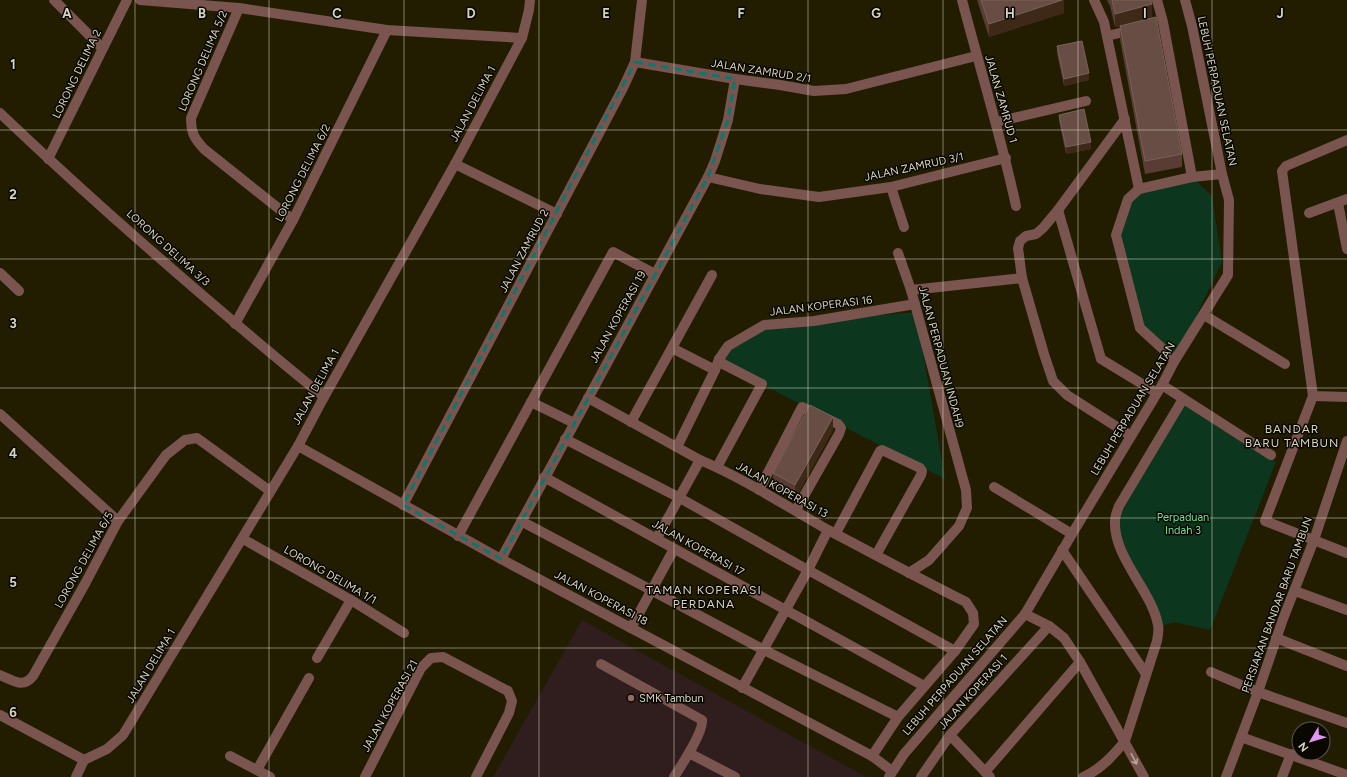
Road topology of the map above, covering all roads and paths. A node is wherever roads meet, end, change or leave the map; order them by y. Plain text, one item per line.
1 (54, 0) edge
2 (127, 0) edge
3 (140, 0) edge
4 (530, 0) edge
5 (642, 0) edge
6 (962, 0) edge
7 (1094, 0) edge
8 (1157, 0) edge
9 (1185, 0) edge
10 (239, 8) junction
11 (1142, 27) edge
12 (387, 30) junction
13 (1107, 36) junction
14 (522, 38) junction
15 (102, 48) junction
16 (976, 56) junction
17 (635, 62) junction
18 (735, 80) junction
19 (1086, 101) dead end
20 (0, 113) edge
21 (1125, 119) junction
22 (996, 122) junction
23 (1347, 140) edge
24 (1006, 158) junction
25 (48, 159) junction
26 (455, 164) junction
27 (1222, 174) junction
28 (708, 177) junction
29 (1192, 177) junction
30 (891, 187) junction
31 (1139, 188) junction
32 (1343, 201) edge
33 (1016, 206) dead end
34 (1058, 210) junction
35 (1309, 213) dead end
36 (557, 214) junction
37 (293, 220) junction
38 (904, 227) dead end
39 (1347, 249) edge
40 (898, 253) dead end
41 (0, 273) edge
42 (655, 274) junction
43 (712, 275) dead end
44 (1022, 278) junction
45 (911, 290) junction
46 (19, 291) dead end
47 (915, 304) junction
48 (1204, 315) junction
49 (235, 324) junction
50 (672, 348) junction
51 (718, 359) junction
52 (1175, 360) junction
53 (1285, 364) dead end
54 (715, 370) junction
55 (1159, 389) junction
56 (1313, 396) junction
57 (324, 397) junction
58 (1347, 397) edge
59 (588, 398) junction
60 (1183, 399) junction
61 (531, 402) junction
62 (0, 414) edge
63 (631, 422) junction
64 (574, 423) junction
65 (1131, 436) junction
66 (565, 439) junction
67 (1347, 441) edge
68 (298, 446) junction
69 (676, 447) junction
70 (1271, 455) dead end
71 (700, 460) junction
72 (717, 467) junction
73 (544, 477) junction
74 (994, 487) dead end
75 (759, 490) junction
76 (270, 491) junction
77 (678, 497) junction
78 (403, 505) junction
79 (796, 510) junction
80 (118, 521) junction
81 (521, 521) junction
82 (832, 531) junction
83 (1072, 534) junction
84 (458, 536) junction
85 (657, 538) junction
86 (243, 539) junction
87 (1314, 540) junction
88 (674, 549) junction
89 (1062, 550) junction
90 (1347, 553) edge
91 (876, 555) junction
92 (501, 559) junction
93 (808, 570) junction
94 (909, 573) junction
95 (651, 591) junction
96 (1295, 591) junction
97 (351, 600) junction
98 (1347, 610) edge
99 (786, 611) junction
100 (1025, 614) junction
101 (1049, 626) junction
102 (631, 628) junction
103 (404, 633) dead end
104 (1276, 638) junction
105 (764, 650) junction
106 (955, 651) junction
107 (316, 658) dead end
108 (1080, 662) junction
109 (601, 664) dead end
110 (1347, 666) edge
111 (1211, 672) dead end
112 (1146, 674) junction
113 (0, 675) edge
114 (309, 678) dead end
115 (924, 686) junction
116 (742, 688) junction
117 (1258, 692) junction
118 (0, 715) edge
119 (898, 717) junction
120 (1347, 723) edge
121 (950, 735) junction
122 (1241, 737) junction
123 (1125, 741) junction
124 (689, 753) junction
125 (1291, 754) joint
126 (230, 756) dead end
127 (872, 756) junction
128 (84, 760) junction
129 (1308, 761) edge
130 (257, 770) junction
131 (891, 774) edge
132 (987, 774) edge
133 (1343, 775) edge
134 (923, 776) edge
135 (76, 777) edge
136 (269, 777) edge
137 (365, 777) edge
138 (476, 777) edge
139 (674, 777) edge
140 (735, 777) edge
141 (1083, 777) edge
142 (1144, 777) edge
143 (1226, 777) edge
144 (1282, 777) edge

1 - 15 street
2 - 15 street, LORONG DELIMA 2
3 - 10 street
4 - 14 street, JALAN DELIMA 1
5 - 17 street, JALAN ZAMRUD 2
6 - 16 street, JALAN ZAMRUD 1
7 - 13 street
8 - 29 street
9 - 27 street, LEBUH PERPADUAN SELATAN
10 - 12 street
10 - 37 street, LORONG DELIMA 5/2
11 - 13 street
12 - 14 street
12 - 37 street, LORONG DELIMA 6/2
13 - 21 street
14 - 26 street, JALAN DELIMA 1
15 - 25 street, LORONG DELIMA 2
16 - 18 street, JALAN ZAMRUD 2/1
16 - 22 street, JALAN ZAMRUD 1
17 - 18 street, JALAN ZAMRUD 2/1
17 - 36 street, JALAN ZAMRUD 2
18 - 28 street, JALAN KOPERASI 19
19 - 22 street
20 - 25 street, LORONG DELIMA 3/3
21 - 31 street
21 - 34 street
22 - 24 street, JALAN ZAMRUD 1
23 - 56 street
24 - 30 street, JALAN ZAMRUD 3/1
24 - 33 street, JALAN ZAMRUD 1
25 - 49 street, LORONG DELIMA 3/3
26 - 36 street
26 - 57 street, JALAN DELIMA 1
27 - 29 street
27 - 48 street, LEBUH PERPADUAN SELATAN
28 - 30 street, JALAN ZAMRUD 3/1
28 - 42 street, JALAN KOPERASI 19
29 - 31 street
30 - 38 street
31 - 52 street
32 - 35 street
32 - 39 street
34 - 44 street
34 - 55 street
36 - 78 street, JALAN ZAMRUD 2
37 - 49 street, LORONG DELIMA 6/2
40 - 45 street, JALAN PERPADUAN INDAH9
41 - 46 street
42 - 59 street, JALAN KOPERASI 19
42 - 61 street
43 - 50 street
44 - 45 street
44 - 65 street
45 - 47 street, JALAN PERPADUAN INDAH9
47 - 51 street, JALAN KOPERASI 16
47 - 94 street, JALAN PERPADUAN INDAH9
48 - 52 street, LEBUH PERPADUAN SELATAN
48 - 53 street
49 - 57 street, LORONG DELIMA 3/3
50 - 54 street
50 - 63 street
51 - 54 street, JALAN KOPERASI 16
51 - 72 street
52 - 55 street, LEBUH PERPADUAN SELATAN
54 - 69 street, JALAN KOPERASI 16
55 - 60 street
55 - 65 street, LEBUH PERPADUAN SELATAN
56 - 58 street
56 - 87 street
57 - 68 street, JALAN DELIMA 1
59 - 63 street, JALAN KOPERASI 13
59 - 64 street, JALAN KOPERASI 19
60 - 70 street
60 - 112 street
61 - 64 street
61 - 84 street
62 - 80 street
63 - 69 street, JALAN KOPERASI 13
64 - 66 street, JALAN KOPERASI 19
65 - 83 street, LEBUH PERPADUAN SELATAN
66 - 73 street, JALAN KOPERASI 19
66 - 77 street
67 - 87 street, PERSIARAN BANDAR BARU TAMBUN
68 - 76 street, JALAN DELIMA 1
68 - 78 street, JALAN KOPERASI 18
69 - 71 street, JALAN KOPERASI 13
71 - 72 street, JALAN KOPERASI 13
71 - 77 street
72 - 75 street, JALAN KOPERASI 13
73 - 81 street, JALAN KOPERASI 19
73 - 85 street, JALAN KOPERASI 17
74 - 83 street
75 - 79 street, JALAN KOPERASI 13
75 - 79 street
76 - 80 street, LORONG DELIMA 6/5
76 - 86 street, JALAN DELIMA 1
77 - 85 street
77 - 93 street
78 - 84 street, JALAN KOPERASI 18
79 - 82 street, JALAN KOPERASI 13
80 - 113 street, LORONG DELIMA 6/5
81 - 92 street, JALAN KOPERASI 19
81 - 95 street
82 - 91 street, JALAN KOPERASI 13
82 - 91 street
82 - 93 street
83 - 89 street, LEBUH PERPADUAN SELATAN
84 - 92 street, JALAN KOPERASI 18
85 - 88 street, JALAN KOPERASI 17
86 - 97 street, LORONG DELIMA 1/1
86 - 128 street, JALAN DELIMA 1
87 - 90 street
87 - 96 street, PERSIARAN BANDAR BARU TAMBUN
88 - 95 street
88 - 99 street, JALAN KOPERASI 17
89 - 100 street, LEBUH PERPADUAN SELATAN
89 - 112 street
91 - 94 street, JALAN KOPERASI 13
92 - 102 street, JALAN KOPERASI 18
93 - 99 street
93 - 106 street
94 - 106 street, JALAN KOPERASI 13
95 - 102 street
95 - 105 street
96 - 98 street
96 - 104 street, PERSIARAN BANDAR BARU TAMBUN
97 - 103 street, LORONG DELIMA 1/1
97 - 107 street
99 - 105 street
99 - 115 street, JALAN KOPERASI 17
100 - 101 street
100 - 131 street, LEBUH PERPADUAN SELATAN
101 - 108 street
101 - 121 street, JALAN KOPERASI 1
102 - 116 street, JALAN KOPERASI 18
104 - 110 street
104 - 117 street, PERSIARAN BANDAR BARU TAMBUN
105 - 116 street
105 - 119 street
106 - 115 street
108 - 123 street
108 - 132 street
109 - 124 street
111 - 117 street
112 - 123 street
114 - 130 street
115 - 119 street
116 - 127 street, JALAN KOPERASI 18
117 - 120 street
117 - 122 street, PERSIARAN BANDAR BARU TAMBUN
118 - 128 street
119 - 127 street
121 - 132 street
121 - 134 street, JALAN KOPERASI 1
122 - 125 street
122 - 143 street, PERSIARAN BANDAR BARU TAMBUN
123 - 141 street
123 -> 142 street
124 - 139 street
124 - 140 street
125 - 144 street
126 - 130 street
127 - 131 street, JALAN KOPERASI 18
128 - 135 street
129 - 133 street
130 - 136 street
137 - 138 street, JALAN KOPERASI 21

